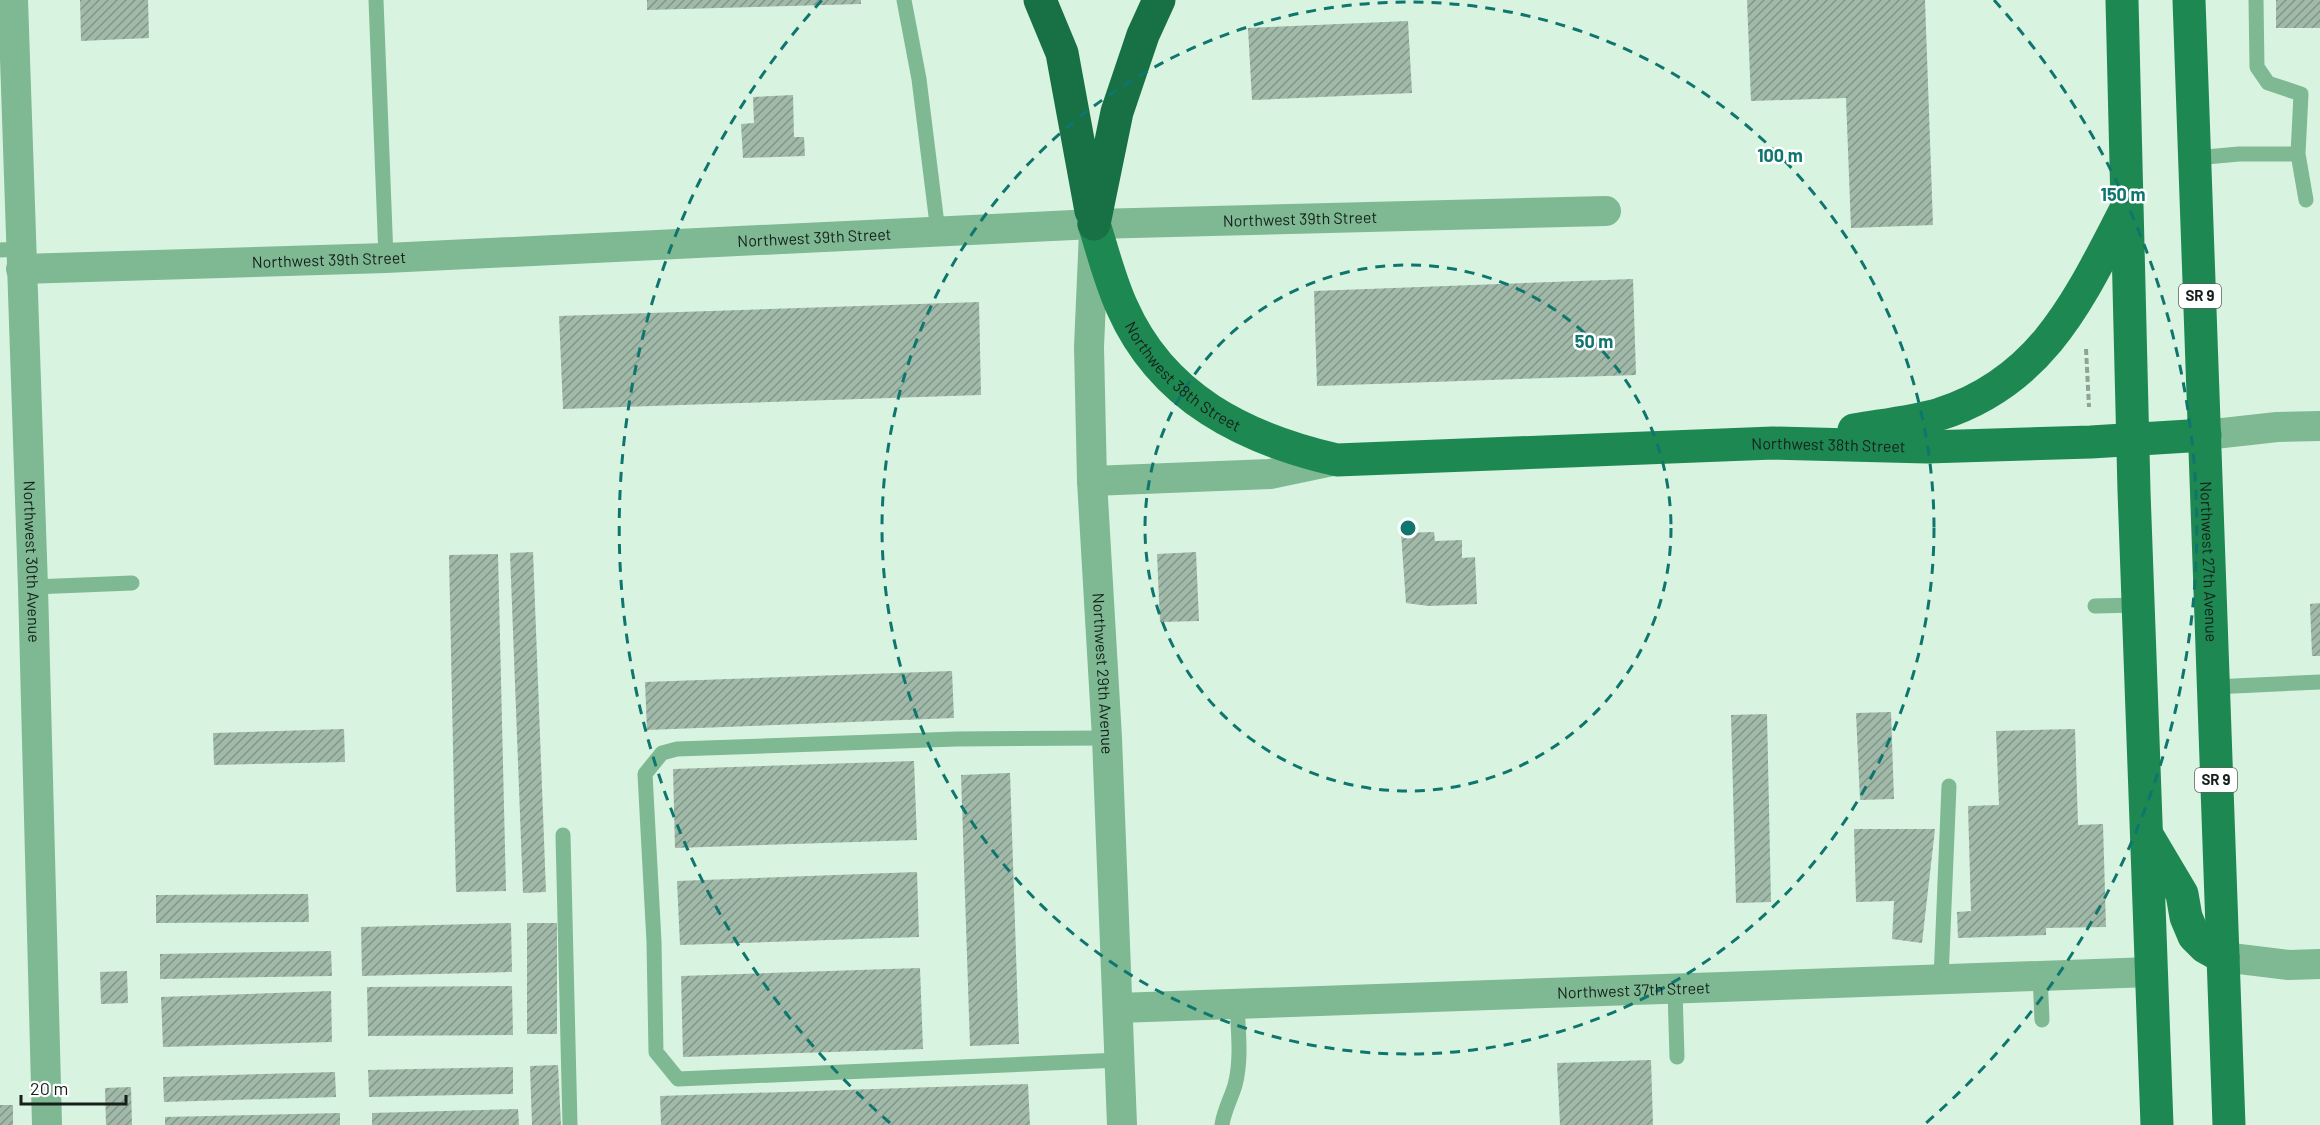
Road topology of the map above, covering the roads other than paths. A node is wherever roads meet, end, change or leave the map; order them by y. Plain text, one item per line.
1 (13, 0) edge
2 (376, 0) edge
3 (904, 0) edge
4 (1040, 0) edge
5 (1159, 0) edge
6 (2122, 0) edge
7 (2189, 0) edge
8 (2256, 0) edge
9 (2298, 154) junction
10 (2195, 158) junction
11 (2306, 200) dead end
12 (2126, 209) junction
13 (1606, 211) dead end
14 (1094, 224) junction
15 (938, 232) junction
16 (14, 256) edge
17 (386, 258) junction
18 (2320, 426) edge
19 (2205, 435) junction
20 (2132, 439) junction
21 (1773, 443) junction
22 (1337, 460) junction
23 (1092, 481) junction
24 (132, 583) dead end
25 (33, 587) junction
26 (2138, 605) junction
27 (2095, 606) dead end
28 (2320, 682) edge
29 (2213, 687) junction
30 (1107, 738) junction
31 (1949, 786) dead end
32 (2146, 834) junction
33 (563, 835) dead end
34 (2223, 957) junction
35 (2320, 964) edge
36 (2151, 972) junction
37 (2040, 975) junction
38 (1941, 979) junction
39 (1675, 990) junction
40 (1237, 1004) junction
41 (1118, 1008) junction
42 (2042, 1020) dead end
43 (1677, 1057) dead end
44 (1120, 1060) junction
45 (47, 1125) edge
46 (570, 1125) edge
47 (1122, 1125) edge
48 (1222, 1125) edge
49 (2157, 1125) edge
50 (2229, 1125) edge

1 - 16 street, Northwest 30th Avenue
2 - 17 lane
3 - 15 lane
4 - 14 highway
5 - 14 highway
6 - 12 main road
7 - 10 main road, Northwest 27th Avenue / SR 9
8 - 9 lane
9 - 10 lane
9 - 11 lane
10 - 19 main road, Northwest 27th Avenue / SR 9
12 - 20 main road
12 - 21 main road
13 - 14 street, Northwest 39th Street
14 - 15 street, Northwest 39th Street
14 - 22 main road, Northwest 38th Street
14 - 23 street, Northwest 29th Avenue
15 - 17 street, Northwest 39th Street
16 - 17 street, Northwest 39th Street
16 - 25 street, Northwest 30th Avenue
18 - 19 street, Northwest 38th Street
19 - 20 main road, Northwest 38th Street
19 - 29 main road, Northwest 27th Avenue / SR 9
20 - 21 main road, Northwest 38th Street
20 - 26 main road
21 - 22 main road, Northwest 38th Street
22 - 23 street, Northwest 38th Street
23 - 30 street, Northwest 29th Avenue
24 - 25 lane
25 - 45 street, Northwest 30th Avenue
26 - 27 lane
26 - 32 main road
28 - 29 lane
29 - 34 main road, Northwest 27th Avenue / SR 9
30 - 41 street, Northwest 29th Avenue
30 - 44 lane
31 - 38 lane
32 - 34 main road
32 - 36 main road
33 - 46 lane
34 - 35 street
34 - 50 main road, Northwest 27th Avenue / SR 9
36 - 37 street, Northwest 37th Street
36 - 49 main road
37 - 38 street, Northwest 37th Street
37 - 42 lane
38 - 39 street, Northwest 37th Street
39 - 40 street, Northwest 37th Street
39 - 43 lane
40 - 41 street, Northwest 37th Street
40 - 48 lane
41 - 44 street, Northwest 29th Avenue
44 - 47 street, Northwest 29th Avenue

